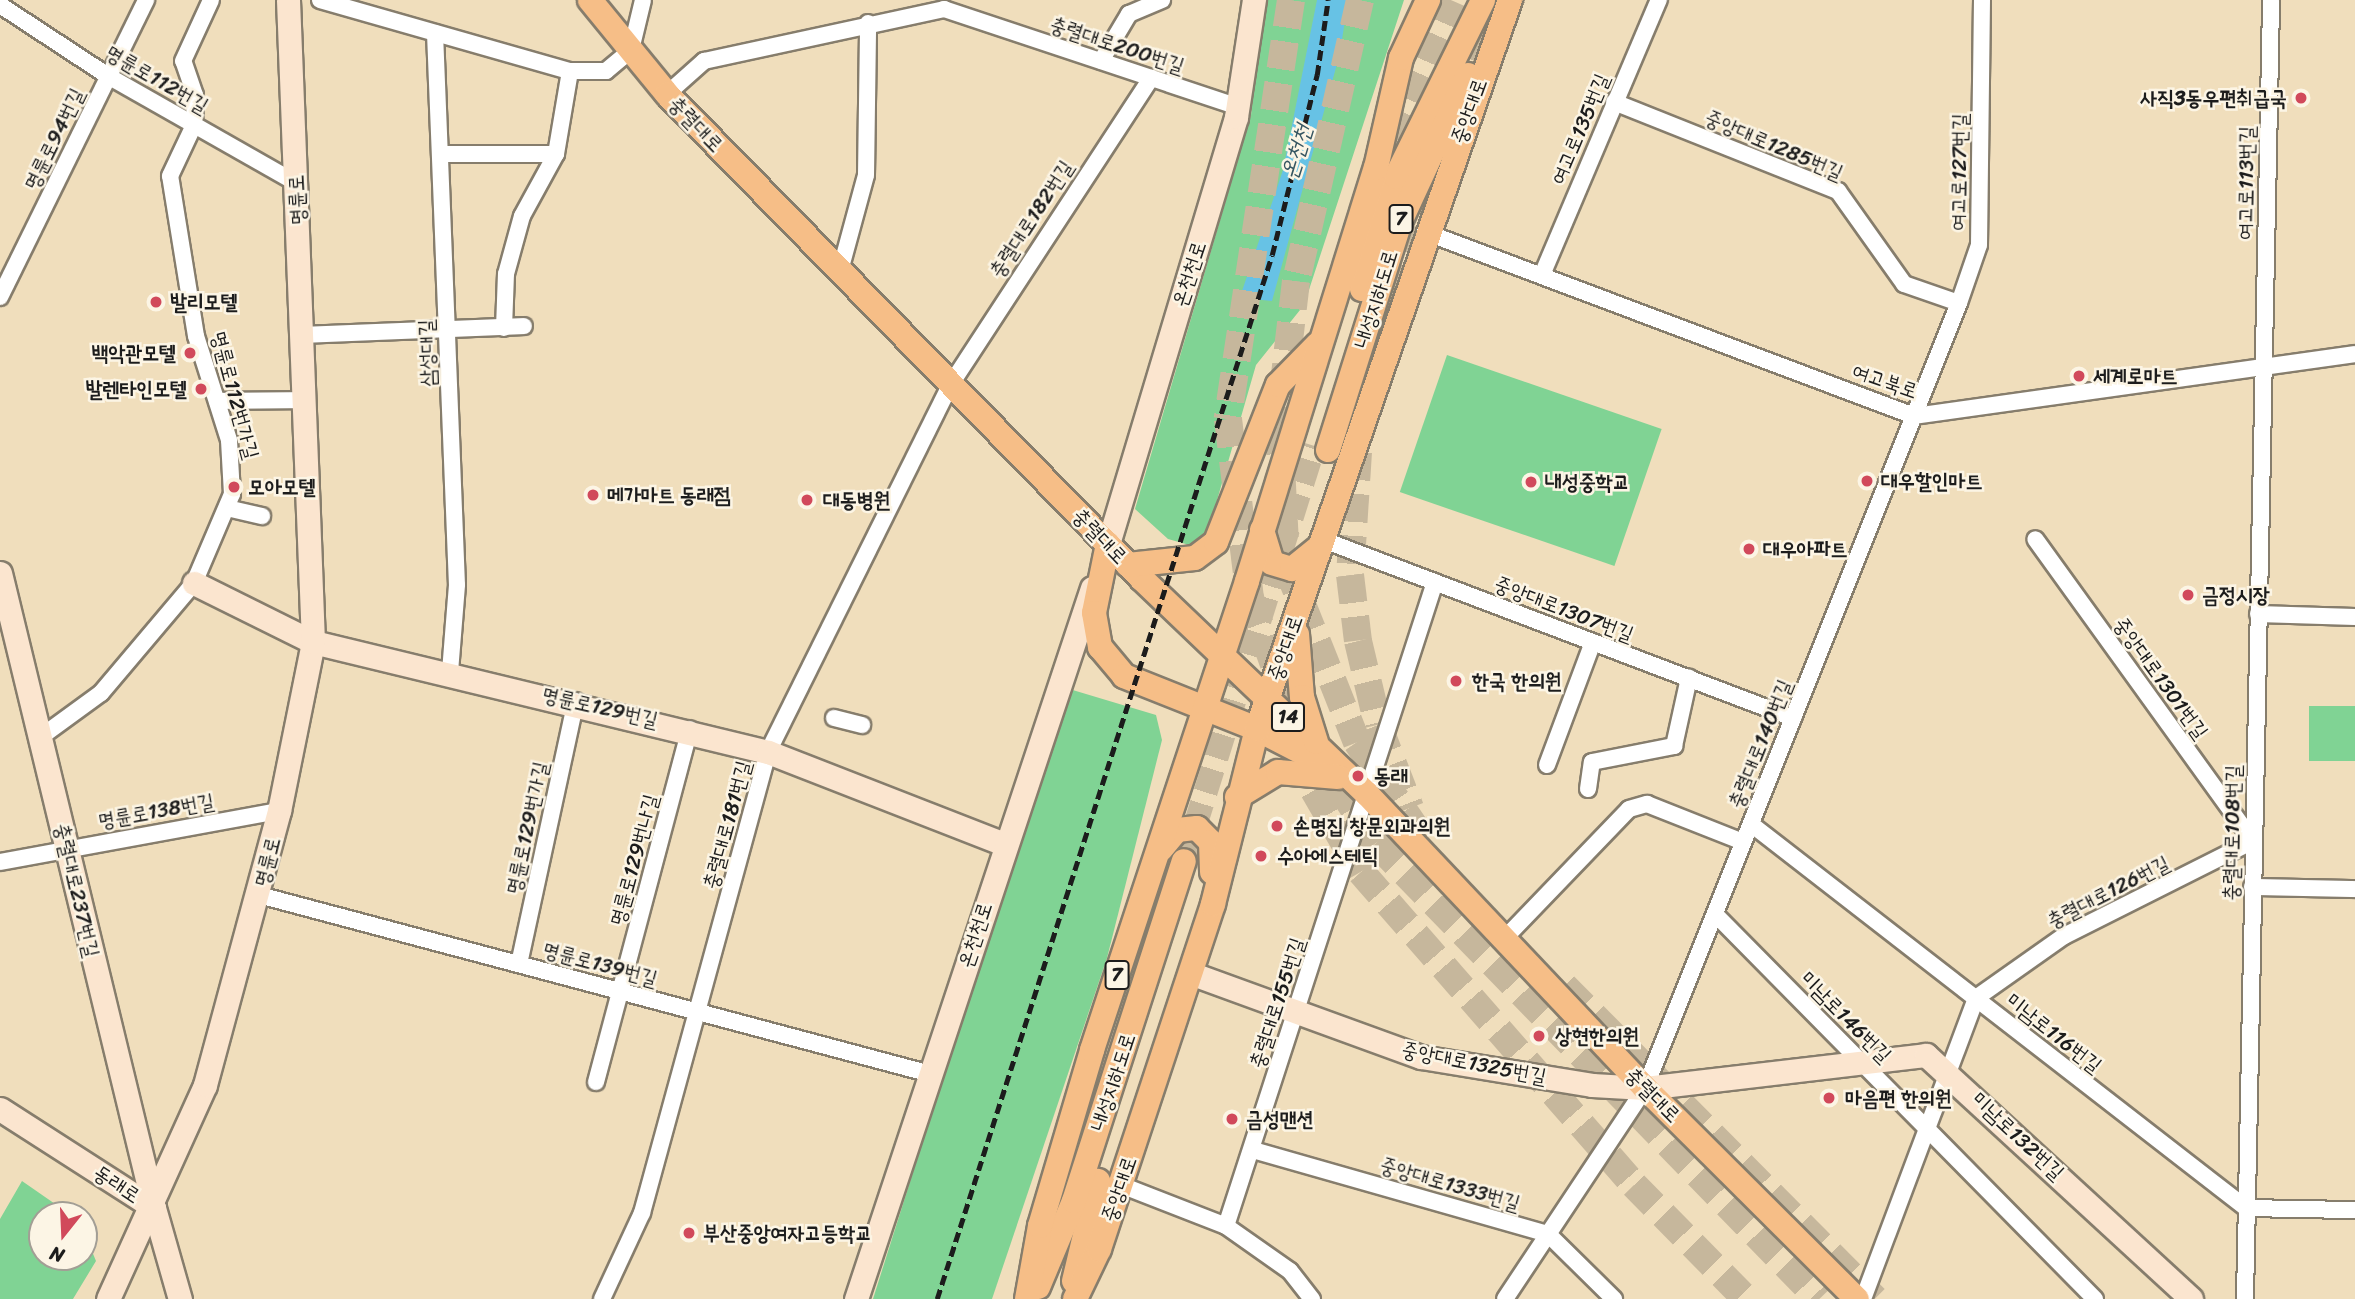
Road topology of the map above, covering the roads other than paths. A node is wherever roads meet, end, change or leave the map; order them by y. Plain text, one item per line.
1 (146, 0) edge
2 (211, 0) edge
3 (288, 0) edge
4 (320, 0) edge
5 (590, 0) edge
6 (643, 0) edge
7 (1161, 0) edge
8 (1254, 0) edge
9 (1428, 0) edge
10 (1483, 0) edge
11 (1659, 0) edge
12 (1982, 0) edge
13 (2271, 0) edge
14 (1510, 1) edge
15 (0, 5) edge
16 (868, 23) junction
17 (435, 33) junction
18 (631, 50) junction
19 (1101, 61) junction
20 (570, 71) junction
21 (108, 76) junction
22 (1151, 78) junction
23 (667, 94) junction
24 (1614, 102) junction
25 (1238, 107) junction
26 (194, 125) junction
27 (440, 154) junction
28 (556, 154) junction
29 (296, 183) junction
30 (1424, 232) junction
31 (840, 271) junction
32 (1542, 275) junction
33 (0, 297) edge
34 (1959, 303) junction
35 (524, 326) dead end
36 (504, 328) junction
37 (447, 330) junction
38 (303, 335) junction
39 (1321, 341) junction
40 (2355, 354) edge
41 (2263, 367) junction
42 (951, 384) junction
43 (306, 400) junction
44 (217, 401) junction
45 (1914, 416) junction
46 (227, 508) junction
47 (262, 516) dead end
48 (1262, 529) junction
49 (2035, 539) dead end
50 (1320, 544) junction
51 (1120, 556) junction
52 (1098, 572) junction
53 (0, 573) edge
54 (1435, 582) junction
55 (194, 583) junction
56 (1297, 612) junction
57 (2258, 614) junction
58 (2355, 617) edge
59 (313, 642) junction
60 (1593, 642) junction
61 (1222, 656) junction
62 (450, 672) junction
63 (1689, 678) junction
64 (1268, 698) junction
65 (576, 701) junction
66 (1205, 709) junction
67 (834, 718) dead end
68 (1793, 718) junction
69 (862, 725) dead end
70 (690, 729) junction
71 (1257, 729) junction
72 (42, 736) junction
73 (1317, 747) junction
74 (768, 752) junction
75 (1547, 765) dead end
76 (1360, 787) junction
77 (1588, 789) dead end
78 (1237, 797) junction
79 (279, 811) junction
80 (1751, 824) junction
81 (2253, 841) junction
82 (1743, 842) junction
83 (1004, 844) junction
84 (68, 849) junction
85 (1156, 858) junction
86 (0, 862) edge
87 (1191, 863) tunnel mouth
88 (2252, 887) junction
89 (2355, 889) edge
90 (259, 895) junction
91 (1213, 904) junction
92 (1715, 914) junction
93 (1504, 939) junction
94 (519, 964) junction
95 (1190, 973) junction
96 (621, 992) junction
97 (1976, 999) junction
98 (1297, 1007) junction
99 (697, 1011) junction
100 (1861, 1062) junction
101 (1949, 1071) junction
102 (931, 1074) junction
103 (596, 1082) dead end
104 (1645, 1088) junction
105 (0, 1109) edge
106 (1926, 1128) junction
107 (1252, 1150) junction
108 (1121, 1185) junction
109 (1082, 1204) junction
110 (154, 1208) junction
111 (2246, 1208) junction
112 (2355, 1210) edge
113 (1226, 1226) junction
114 (1548, 1234) junction
115 (108, 1299) edge
116 (180, 1299) edge
117 (602, 1299) edge
118 (856, 1299) edge
119 (1029, 1299) edge
120 (1072, 1299) edge
121 (1312, 1299) edge
122 (1506, 1299) edge
123 (1614, 1299) edge
124 (1860, 1299) edge
125 (2095, 1299) edge
126 (2191, 1299) edge
127 (2245, 1299) edge

1 - 21 street, 명륜로94번길
2 - 26 street
3 - 29 street, 명륜로
4 - 17 street
5 - 18 main road, 충렬대로
6 - 18 street
7 - 19 street
8 - 25 street, 온천천로
9 - 39 main road
10 - 14 main road, 내성지하도로 / 7
11 - 24 street, 여고로135번길
12 - 34 street, 여고로127번길
13 - 41 street, 여고로113번길
14 - 30 main road, 중앙대로
15 - 21 street, 명륜로112번길
16 - 19 street, 충렬대로200번길
16 - 23 street, 충렬대로200번길
16 - 31 street
17 - 20 street
17 - 27 street, 삼성대길
18 - 20 street
18 - 23 main road, 충렬대로
19 - 22 street, 충렬대로200번길
20 - 28 street
21 - 26 street, 명륜로112번길
21 - 33 street, 명륜로94번길
22 - 25 street, 충렬대로200번길
22 - 42 street, 충렬대로182번길
23 - 31 main road, 충렬대로
24 - 32 street, 여고로135번길
24 - 34 street, 중앙대로1285번길
25 - 51 street, 온천천로
26 - 29 street, 명륜로112번길
26 - 44 street, 명륜로112번가길
27 - 28 street
27 - 37 street, 삼성대길
28 - 36 street
29 - 38 street, 명륜로
30 - 32 street, 여고북로
30 - 50 main road, 중앙대로
31 - 42 main road, 충렬대로
32 - 45 street, 여고북로
34 - 45 street, 여고로127번길
35 - 36 street
36 - 37 street
37 - 38 street
37 - 62 street, 삼성대길
38 - 43 street, 명륜로
39 - 48 main road
39 - 51 main road
40 - 41 street, 여고북로
41 - 45 street, 여고북로
41 - 57 street, 충렬대로108번길
42 - 51 main road, 충렬대로
42 - 74 street, 충렬대로181번길
43 - 44 street
43 - 59 street, 명륜로
44 - 46 street, 명륜로112번가길
45 - 68 street, 충렬대로140번길
46 - 47 street
46 - 55 street, 명륜로112번가길
48 - 50 main road
48 - 61 main road
49 - 81 street, 중앙대로1301번길
50 - 54 street, 중앙대로1307번길
50 - 56 main road, 중앙대로
51 - 52 main road
51 - 61 main road, 충렬대로
52 - 66 main road
52 - 83 street, 온천천로
53 - 72 street, 충렬대로237번길
54 - 60 street, 중앙대로1307번길
54 - 76 street
55 - 59 street, 명륜로129번길
55 - 72 street, 명륜로112번가길
56 - 64 main road, 중앙대로
56 - 73 main road
57 - 58 street
57 - 81 street, 충렬대로108번길
59 - 62 street, 명륜로129번길
59 - 79 street, 명륜로
60 - 63 street, 중앙대로1307번길
60 - 75 street
61 - 64 main road, 충렬대로 / 14
61 - 66 main road, 7
62 - 65 street, 명륜로129번길
63 - 68 street, 중앙대로1307번길
63 - 77 street
64 - 71 main road, 중앙대로
64 - 73 main road, 충렬대로 / 14
65 - 70 street, 명륜로129번길
65 - 94 street, 명륜로129번가길
66 - 71 main road
66 - 85 main road, 7
67 - 69 street
68 - 80 street, 충렬대로140번길
70 - 74 street, 명륜로129번길
70 - 96 street, 명륜로129번나길
71 - 76 main road
71 - 78 main road, 중앙대로
72 - 84 street, 충렬대로237번길
73 - 76 main road, 충렬대로 / 14
74 - 83 street, 명륜로129번길
74 - 99 street, 충렬대로181번길
76 - 78 main road
76 - 93 main road, 충렬대로 / 14
76 - 98 street, 충렬대로155번길
78 - 91 main road, 중앙대로
79 - 84 street, 명륜로138번길
79 - 90 street, 명륜로
80 - 82 street, 충렬대로140번길
80 - 97 street, 미남로116번길
81 - 88 street, 충렬대로108번길
81 - 97 street, 충렬대로126번길
82 - 92 street, 충렬대로140번길
82 - 93 street
83 - 102 street, 온천천로
84 - 86 street, 명륜로138번길
84 - 110 street, 충렬대로237번길
85 - 91 main road
85 - 119 main road, 7
87 - 109 main road, 내성지하도로 / 7
88 - 89 street
88 - 111 street, 충렬대로108번길
90 - 94 street, 명륜로139번길
90 - 110 street, 명륜로
91 - 95 main road, 중앙대로
92 - 100 street, 미남로146번길
92 - 104 street, 충렬대로140번길
93 - 104 main road, 충렬대로 / 14
94 - 96 street, 명륜로139번길
95 - 98 street, 중앙대로1325번길
95 - 108 main road, 중앙대로
96 - 99 street, 명륜로139번길
96 - 103 street, 명륜로129번나길
97 - 101 street
97 - 111 street, 미남로116번길
98 - 104 street, 중앙대로1325번길
98 - 107 street, 충렬대로155번길
99 - 102 street, 명륜로139번길
99 - 117 street, 충렬대로181번길
100 - 101 street, 미남로132번길
100 - 104 street, 미남로132번길
100 - 106 street, 미남로146번길
101 - 106 street
101 - 126 street, 미남로132번길
102 - 118 street, 온천천로
104 - 114 street, 충렬대로140번길
104 - 124 main road, 충렬대로 / 14
105 - 110 street, 동래로
106 - 124 street
106 - 125 street, 미남로146번길
107 - 113 street, 충렬대로155번길
107 - 114 street, 중앙대로1333번길
108 - 113 street
108 - 120 main road, 중앙대로
109 - 119 main road, 내성지하도로
109 - 120 main road, 내성지하도로
110 - 115 street, 명륜로
110 - 116 street, 동래로
111 - 112 street
111 - 127 street, 충렬대로108번길
113 - 121 street
114 - 122 street, 충렬대로140번길
114 - 123 street, 중앙대로1333번길

